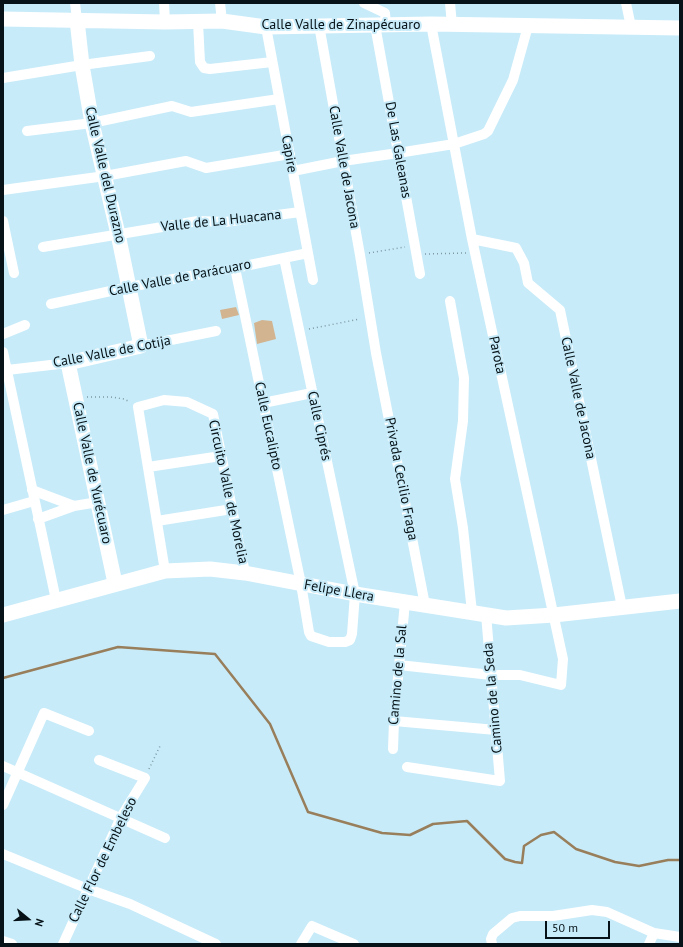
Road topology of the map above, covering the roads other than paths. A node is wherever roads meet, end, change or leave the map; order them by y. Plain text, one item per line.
1 (75, 3) edge
2 (164, 3) edge
3 (220, 3) edge
4 (364, 3) edge
5 (450, 3) edge
6 (626, 3) edge
7 (3, 19) edge
8 (77, 20) junction
9 (382, 21) junction
10 (165, 22) junction
11 (198, 22) junction
12 (222, 22) junction
13 (431, 24) junction
14 (319, 25) junction
15 (452, 25) junction
16 (528, 26) junction
17 (266, 27) junction
18 (631, 27) junction
19 (680, 28) edge
20 (150, 56) dead end
21 (272, 62) junction
22 (82, 65) junction
23 (3, 78) edge
24 (279, 99) junction
25 (92, 122) junction
26 (27, 131) dead end
27 (454, 144) junction
28 (398, 153) junction
29 (290, 154) junction
30 (343, 161) junction
31 (293, 171) junction
32 (105, 176) junction
33 (3, 190) edge
34 (300, 212) junction
35 (3, 221) edge
36 (118, 234) junction
37 (472, 239) junction
38 (43, 247) dead end
39 (308, 253) junction
40 (284, 258) junction
41 (235, 268) junction
42 (14, 273) dead end
43 (420, 274) dead end
44 (313, 280) dead end
45 (129, 287) junction
46 (450, 301) dead end
47 (51, 304) dead end
48 (370, 317) joint
49 (26, 325) dead end
50 (216, 331) dead end
51 (3, 334) edge
52 (141, 346) junction
53 (3, 352) edge
54 (68, 363) junction
55 (7, 370) junction
56 (312, 393) junction
57 (263, 403) junction
58 (221, 456) junction
59 (148, 467) junction
60 (32, 490) junction
61 (34, 501) junction
62 (98, 502) junction
63 (74, 506) junction
64 (232, 509) junction
65 (3, 510) edge
66 (38, 519) junction
67 (157, 521) junction
68 (165, 571) junction
69 (245, 573) junction
70 (115, 584) junction
71 (301, 584) junction
72 (355, 594) junction
73 (56, 600) junction
74 (680, 601) edge
75 (404, 602) junction
76 (425, 605) junction
77 (622, 607) junction
78 (479, 613) junction
79 (3, 615) edge
80 (554, 615) junction
81 (399, 664) junction
82 (492, 675) junction
83 (394, 721) junction
84 (496, 730) junction
85 (89, 731) dead end
86 (393, 749) dead end
87 (99, 760) dead end
88 (3, 766) edge
89 (407, 767) dead end
90 (18, 773) junction
91 (3, 806) edge
92 (121, 817) junction
93 (165, 838) dead end
94 (3, 854) edge
95 (88, 889) junction
96 (654, 933) junction
97 (680, 937) edge
98 (3, 941) edge
99 (203, 942) edge
100 (12, 944) edge
101 (63, 944) edge
102 (216, 944) edge
103 (301, 944) edge
104 (354, 944) edge
105 (492, 944) edge
106 (649, 944) edge

1 - 8 street, Calle Valle del Durazno
2 - 10 street
3 - 12 street
4 - 9 street
5 - 15 street
6 - 18 street
7 - 8 street, Calle Valle de Zinapécuaro
8 - 10 street, Calle Valle de Zinapécuaro
8 - 22 street, Calle Valle del Durazno
9 - 13 street, Calle Valle de Zinapécuaro
9 - 14 street, Calle Valle de Zinapécuaro
9 - 28 street, De Las Galeanas
10 - 11 street, Calle Valle de Zinapécuaro
11 - 12 street, Calle Valle de Zinapécuaro
11 - 21 street
12 - 17 street, Calle Valle de Zinapécuaro
13 - 15 street, Calle Valle de Zinapécuaro
13 - 27 street, Parota
14 - 17 street, Calle Valle de Zinapécuaro
14 - 30 street, Calle Valle de Jacona
15 - 16 street, Calle Valle de Zinapécuaro
16 - 18 street, Calle Valle de Zinapécuaro
16 - 27 street
17 - 21 street, Capire
18 - 19 street, Calle Valle de Zinapécuaro
20 - 22 street
21 - 24 street, Capire
22 - 23 street
22 - 25 street, Calle Valle del Durazno
24 - 25 street
24 - 29 street, Capire
25 - 26 street
25 - 32 street, Calle Valle del Durazno
27 - 28 street
27 - 37 street, Parota
28 - 30 street
28 - 43 street, De Las Galeanas
29 - 31 street, Capire
29 - 32 street
30 - 31 street
30 - 48 street, Calle Valle de Jacona
31 - 34 street, Capire
32 - 33 street
32 - 36 street, Calle Valle del Durazno
34 - 36 street, Valle de La Huacana
34 - 39 street, Capire
35 - 42 street
36 - 38 street, Valle de La Huacana
36 - 45 street, Calle Valle del Durazno
37 - 77 street, Calle Valle de Jacona
37 - 80 street, Parota
39 - 40 street, Calle Valle de Parácuaro
39 - 44 street, Capire
40 - 41 street, Calle Valle de Parácuaro
40 - 56 street, Calle Ciprés
41 - 45 street, Calle Valle de Parácuaro
41 - 57 street, Calle Eucalipto
45 - 47 street, Calle Valle de Parácuaro
45 - 52 street, Calle Valle del Durazno
46 - 78 street, Camino de la Seda
48 - 76 street, Privada Cecilio Fraga
49 - 51 street
50 - 52 street, Calle Valle de Cotija
52 - 54 street, Calle Valle de Cotija
53 - 55 street
54 - 55 street, Calle Valle de Cotija
54 - 62 street, Calle Valle de Yurécuaro
55 - 60 street
56 - 57 street
56 - 72 street, Calle Ciprés
57 - 71 street, Calle Eucalipto
58 - 59 street
58 - 59 street, Circuito Valle de Morelia
58 - 64 street, Circuito Valle de Morelia
59 - 67 street
60 - 61 street
60 - 63 street
61 - 65 street
61 - 66 street
62 - 63 street
62 - 70 street, Calle Valle de Yurécuaro
63 - 66 street
64 - 67 street
64 - 69 street, Circuito Valle de Morelia
66 - 73 street
67 - 68 street
68 - 69 street, Felipe Llera
68 - 70 street, Felipe Llera
69 - 71 street, Felipe Llera
70 - 73 street, Felipe Llera
71 - 72 street, Felipe Llera
71 - 72 street, Calle Ciprés
72 - 75 street, Felipe Llera
73 - 79 street, Felipe Llera
74 - 77 street, Felipe Llera
75 - 76 street, Felipe Llera
75 - 81 street, Camino de la Sal
76 - 78 street, Felipe Llera
77 - 80 street, Felipe Llera
78 - 80 street, Felipe Llera
78 - 82 street, Camino de la Seda
80 - 82 street, Parota
81 - 82 street
81 - 83 street, Camino de la Sal
82 - 84 street, Camino de la Seda
83 - 84 street
83 - 86 street, Camino de la Sal
84 - 89 street, Camino de la Seda
85 - 90 street
87 - 92 street, Calle Flor de Embeleso
88 - 90 street
90 - 91 street
90 - 92 street
92 - 93 street
92 - 95 street, Calle Flor de Embeleso
94 - 95 street
95 - 99 street
95 - 101 street, Calle Flor de Embeleso
96 - 97 street
96 - 105 street
96 - 106 street
98 - 100 street
99 - 102 street
103 - 104 street

